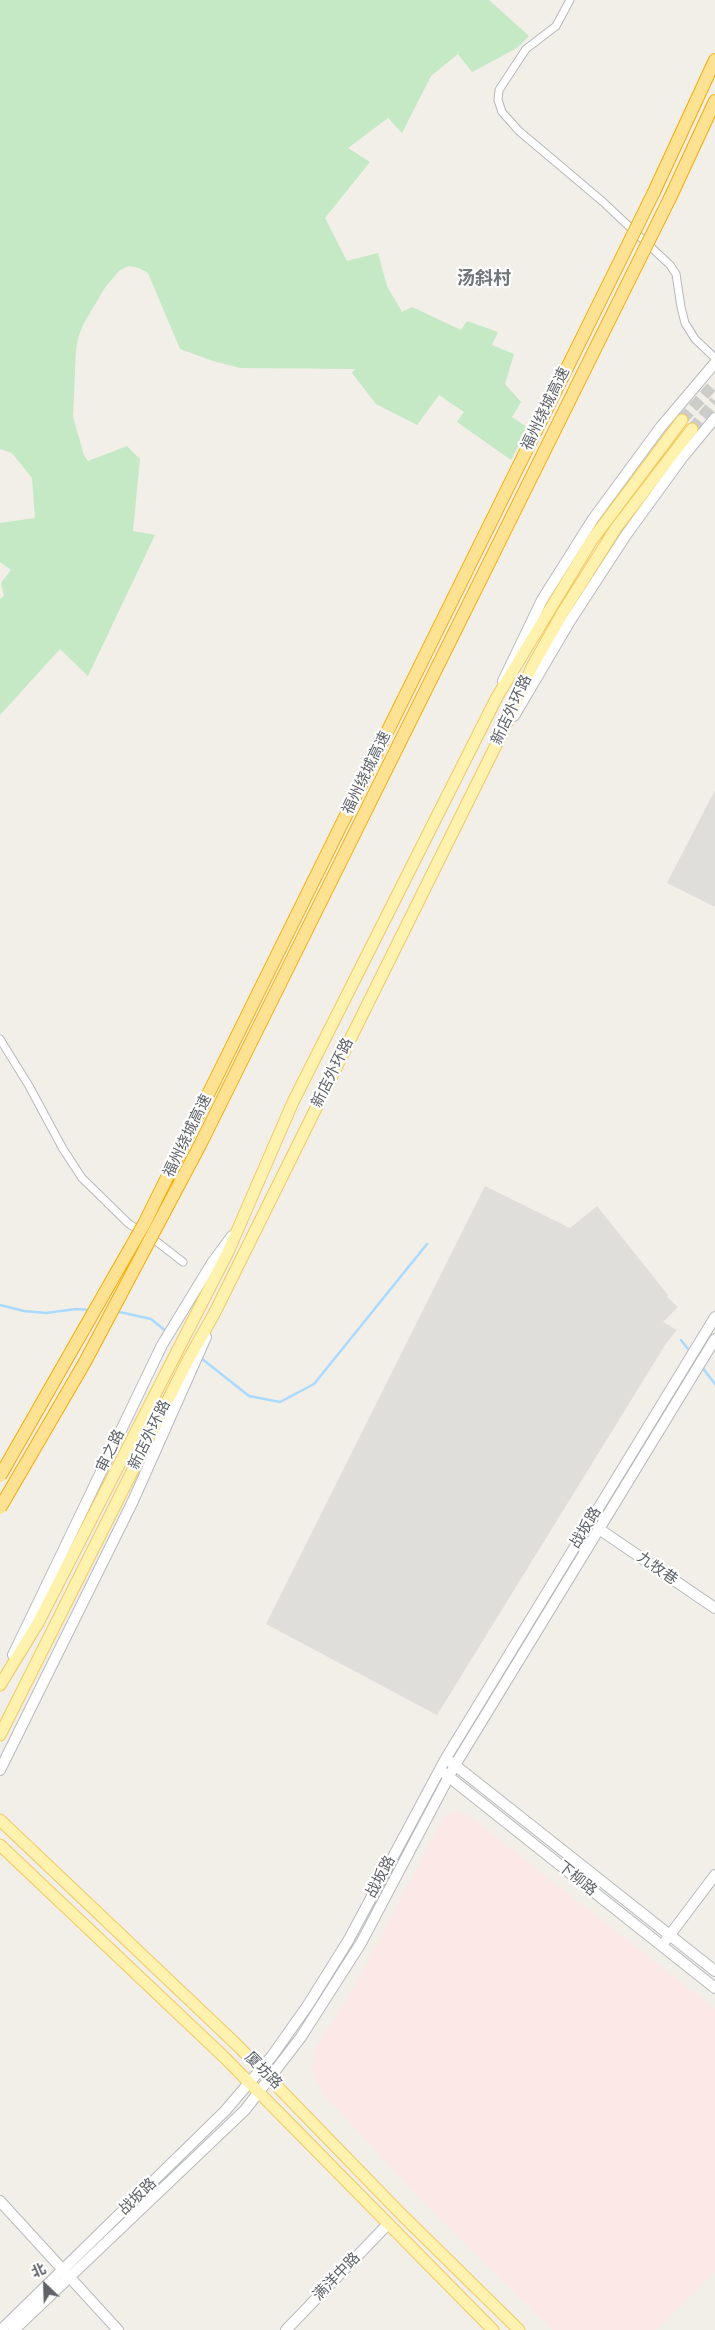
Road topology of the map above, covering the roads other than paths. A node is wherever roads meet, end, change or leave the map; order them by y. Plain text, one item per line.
1 (570, 0) edge
2 (715, 60) edge
3 (715, 101) edge
4 (715, 358) edge
5 (715, 363) edge
6 (715, 418) edge
7 (682, 420) tunnel mouth
8 (692, 429) tunnel mouth
9 (497, 697) junction
10 (502, 733) junction
11 (0, 1039) edge
12 (238, 1229) junction
13 (183, 1262) dead end
14 (715, 1317) edge
15 (715, 1339) edge
16 (201, 1341) junction
17 (0, 1476) edge
18 (0, 1508) edge
19 (600, 1529) junction
20 (715, 1608) edge
21 (0, 1684) edge
22 (0, 1735) edge
23 (446, 1758) junction
24 (455, 1765) junction
25 (439, 1769) junction
26 (0, 1770) edge
27 (449, 1776) junction
28 (0, 1820) edge
29 (0, 1845) edge
30 (715, 1875) edge
31 (669, 1936) junction
32 (661, 1946) junction
33 (715, 1971) edge
34 (715, 1988) edge
35 (261, 2069) junction
36 (270, 2078) junction
37 (250, 2083) junction
38 (260, 2092) junction
39 (0, 2201) edge
40 (388, 2224) junction
41 (66, 2273) junction
42 (1, 2330) edge
43 (14, 2330) edge
44 (118, 2330) edge
45 (286, 2330) edge
46 (493, 2330) edge
47 (519, 2330) edge

1 - 4 street
2 - 17 highway, 福州绕城高速, bridge
3 - 18 highway, 福州绕城高速, bridge
5 - 9 main road
6 - 10 main road
7 - 9 main road, 新店外环路
8 - 10 main road, 新店外环路
9 - 12 main road, 新店外环路
10 - 16 main road, 新店外环路
11 - 13 street
12 - 21 main road, 新店外环路
12 - 21 main road, 审之路
14 - 23 main road, 战坂路
15 - 19 main road, 战坂路
16 - 22 main road, 新店外环路
16 - 26 main road
19 - 20 main road, 九牧巷
19 - 24 main road, 战坂路
23 - 24 main road, 下柳路
23 - 25 main road, 战坂路
24 - 27 main road, 战坂路
24 - 31 main road, 下柳路
25 - 27 main road, 下柳路
25 - 35 main road, 战坂路
27 - 32 main road, 下柳路
27 - 36 main road, 战坂路
28 - 35 main road, 厦坊路
29 - 37 main road, 厦坊路
30 - 31 main road
31 - 32 main road
31 - 33 main road, 下柳路
32 - 34 main road, 下柳路
35 - 36 main road, 厦坊路
35 - 37 main road, 战坂路
36 - 38 main road, 战坂路
36 - 47 main road, 厦坊路
37 - 38 main road, 厦坊路
37 - 41 main road, 战坂路
38 - 40 main road, 厦坊路
38 - 41 main road, 战坂路
39 - 41 main road
40 - 45 main road, 满洋中路
40 - 46 main road, 厦坊路
41 - 42 main road, 战坂路
41 - 43 main road, 战坂路
41 - 44 main road

